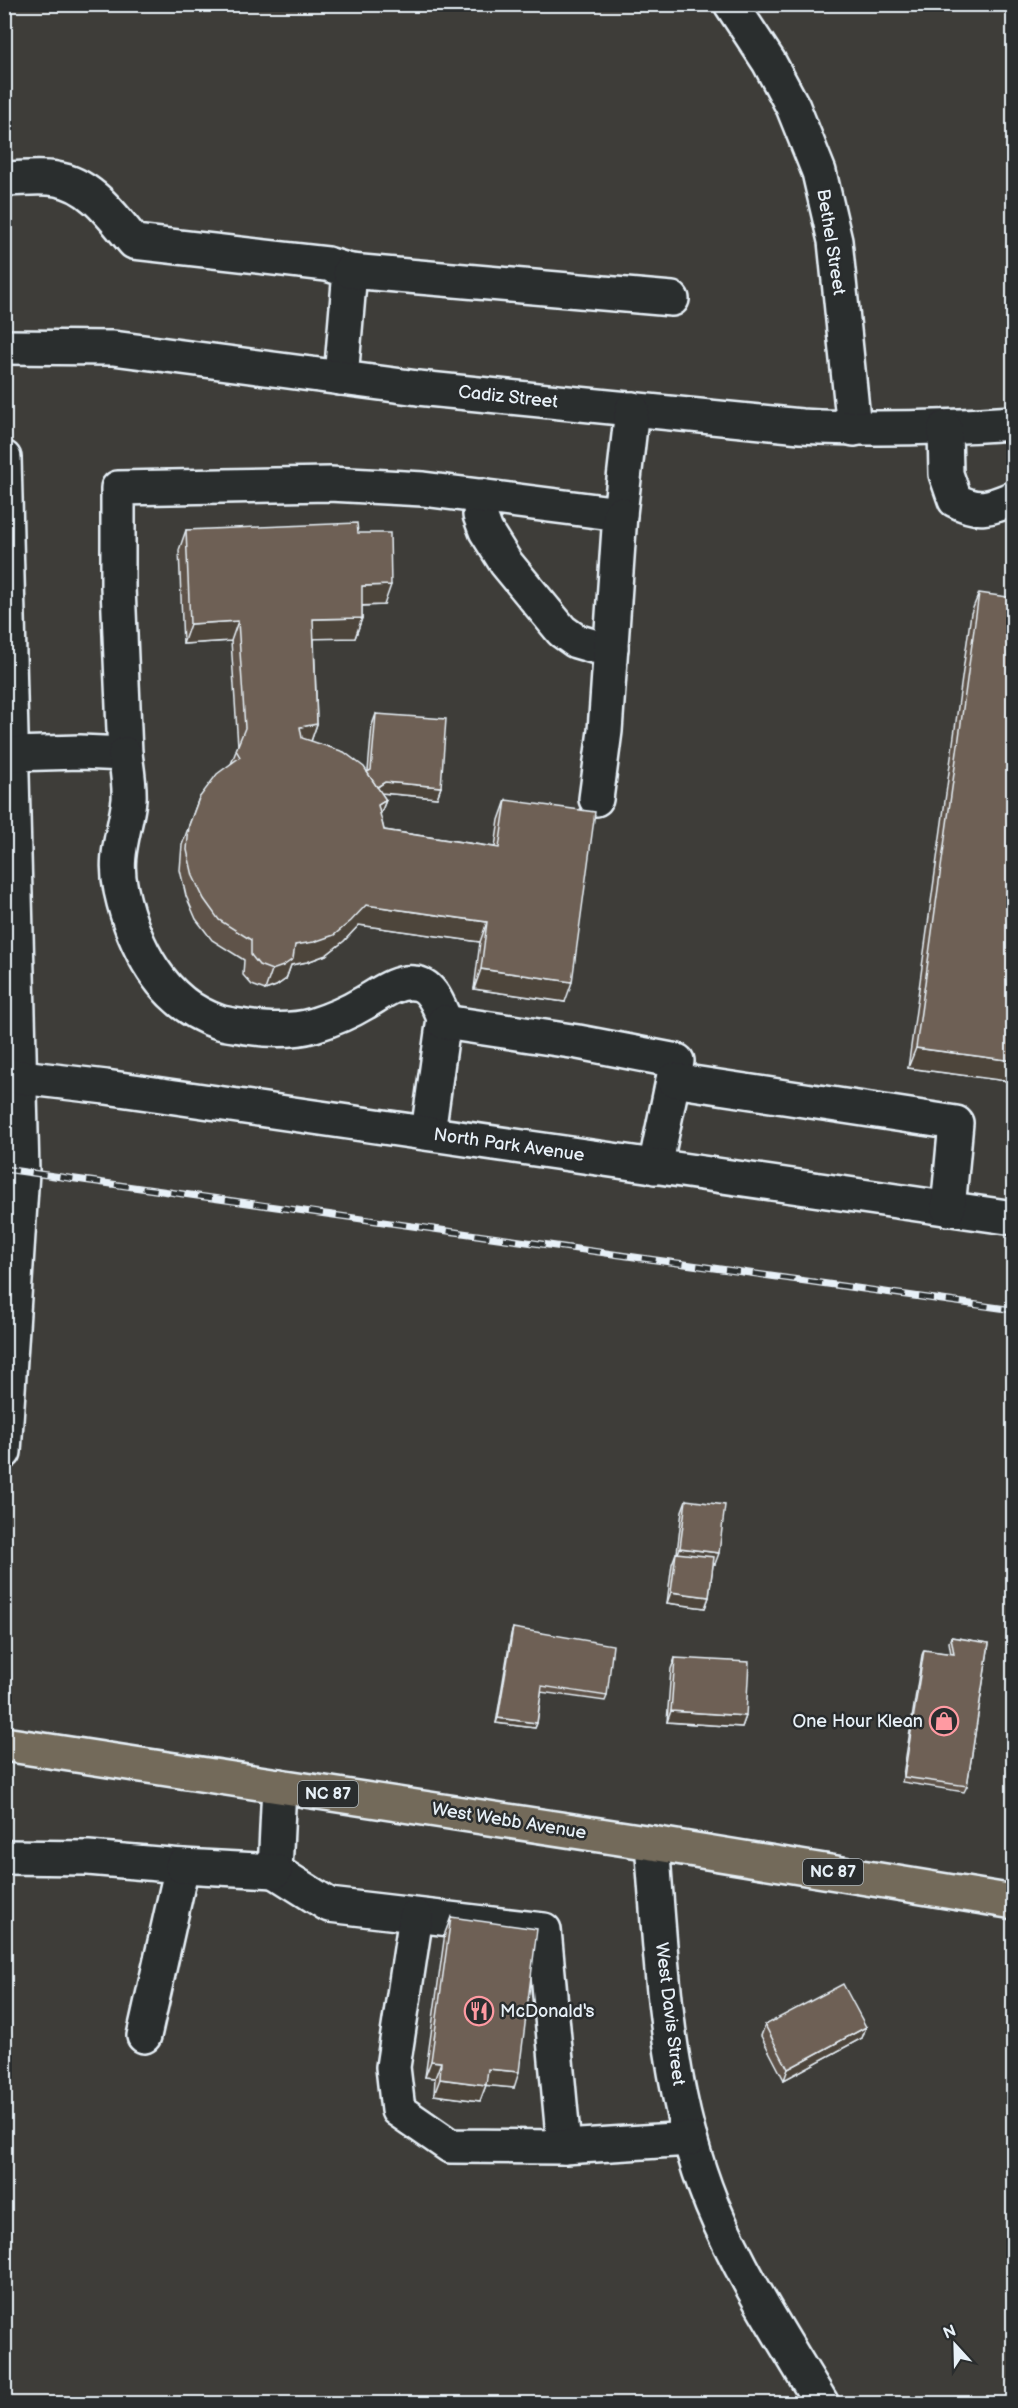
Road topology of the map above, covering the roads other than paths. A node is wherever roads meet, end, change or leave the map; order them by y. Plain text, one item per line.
1 (731, 4) edge
2 (4, 179) edge
3 (350, 271) junction
4 (672, 299) dead end
5 (4, 348) edge
6 (341, 378) junction
7 (632, 409) junction
8 (1014, 423) edge
9 (945, 428) junction
10 (854, 429) junction
11 (4, 458) edge
12 (482, 496) junction
13 (1014, 498) edge
14 (620, 514) junction
15 (611, 648) junction
16 (12, 754) junction
17 (125, 754) junction
18 (596, 799) dead end
19 (444, 1022) junction
20 (13, 1076) edge
21 (673, 1080) junction
22 (428, 1133) junction
23 (655, 1167) junction
24 (948, 1209) junction
25 (1014, 1218) edge
26 (4, 1452) edge
27 (4, 1744) edge
28 (279, 1786) junction
29 (652, 1843) junction
30 (4, 1857) edge
31 (182, 1866) junction
32 (275, 1871) junction
33 (1014, 1902) edge
34 (416, 1916) junction
35 (144, 2036) dead end
36 (690, 2139) junction
37 (564, 2147) junction
38 (822, 2403) edge

1 - 10 street, Bethel Street
2 - 3 street
3 - 4 street
3 - 6 street
5 - 6 street, Cadiz Street
6 - 7 street, Cadiz Street
7 - 10 street, Cadiz Street
7 - 14 street
8 - 9 street, Cadiz Street
9 - 10 street, Cadiz Street
9 - 13 street
11 - 16 street
12 - 14 street
12 - 15 street
12 - 17 street
14 - 15 street
15 - 18 street
16 - 17 street
16 - 20 street
17 - 19 street
19 - 21 street
19 - 22 street
20 - 22 street, North Park Avenue
20 - 26 street
21 - 23 street
21 - 24 street
22 - 23 street, North Park Avenue
23 - 24 street, North Park Avenue
24 - 25 street, North Park Avenue
27 - 28 highway, West Webb Avenue / NC 87
28 - 29 highway, West Webb Avenue / NC 87
28 - 32 street
29 - 33 highway, West Webb Avenue / NC 87
29 - 36 street, West Davis Street
30 - 31 street
31 - 32 street
31 - 35 street
32 - 34 street
34 - 37 street
34 - 37 street
36 - 37 street
36 - 38 street, West Davis Street

